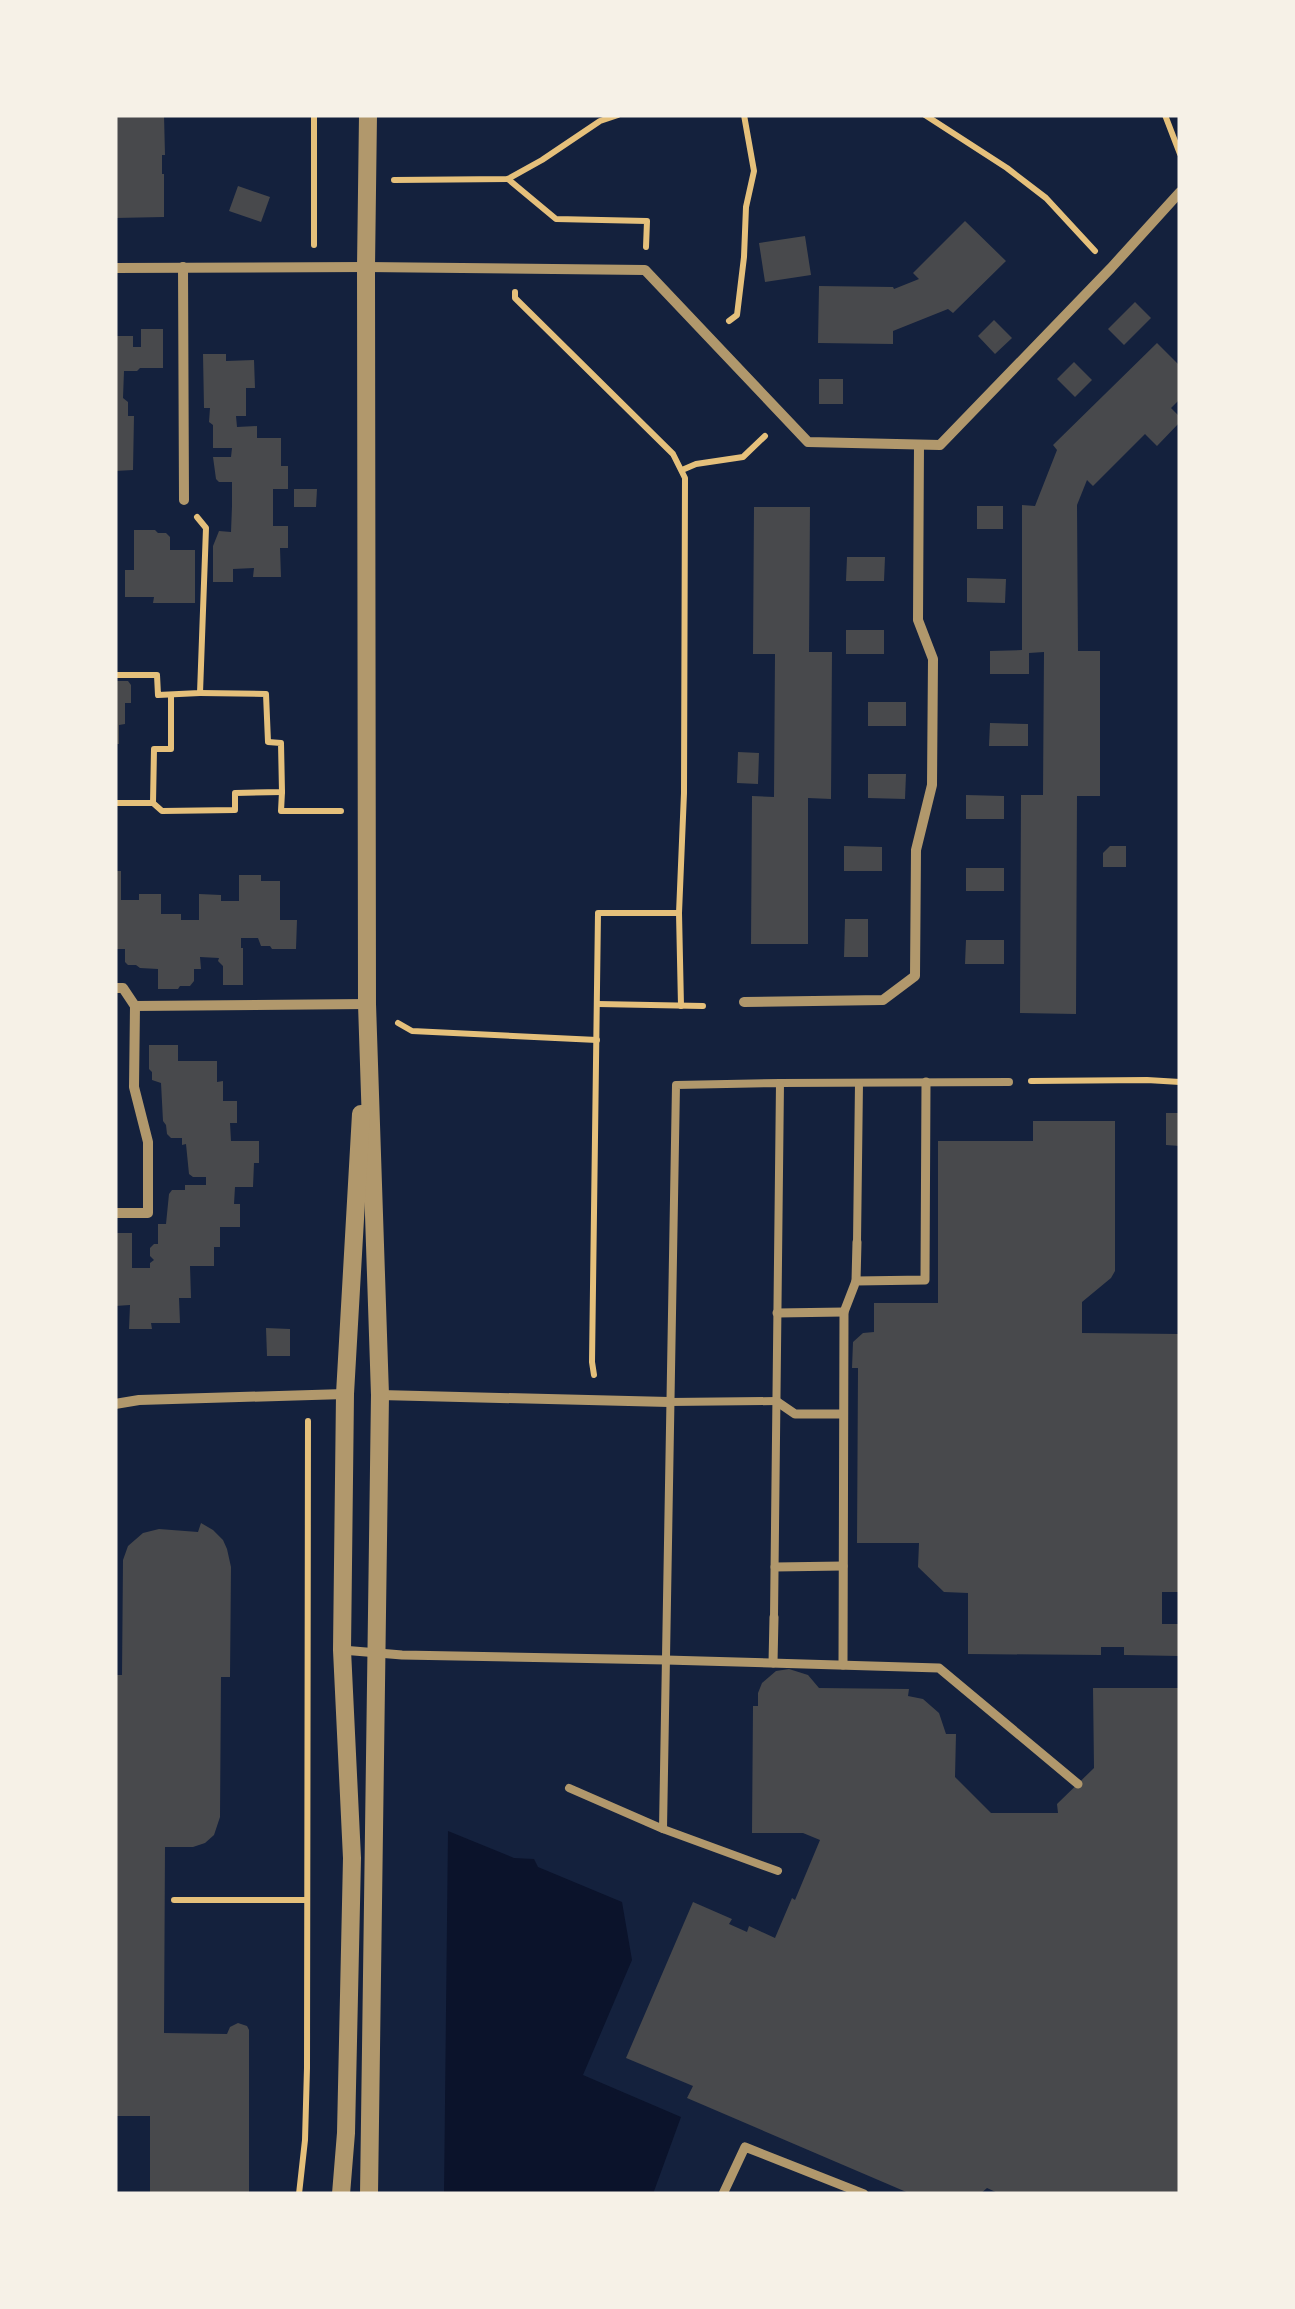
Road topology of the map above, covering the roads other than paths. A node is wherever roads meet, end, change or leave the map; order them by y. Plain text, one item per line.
1 (368, 115) edge
2 (1180, 192) edge
3 (184, 267) junction
4 (366, 267) junction
5 (115, 268) edge
6 (920, 445) junction
7 (184, 500) road end
8 (115, 988) edge
9 (744, 1002) dead end
10 (367, 1004) junction
11 (136, 1006) junction
12 (926, 1082) junction
13 (1009, 1082) road end
14 (780, 1083) junction
15 (859, 1083) junction
16 (115, 1213) edge
17 (857, 1242) joint
18 (856, 1281) junction
19 (844, 1312) junction
20 (777, 1313) junction
21 (345, 1394) junction
22 (380, 1395) junction
23 (776, 1401) junction
24 (669, 1402) junction
25 (115, 1404) edge
26 (843, 1414) junction
27 (843, 1566) junction
28 (775, 1567) junction
29 (774, 1616) joint
30 (342, 1650) junction
31 (378, 1654) junction
32 (666, 1660) junction
33 (773, 1663) junction
34 (843, 1665) junction
35 (1078, 1784) dead end
36 (568, 1788) dead end
37 (663, 1828) junction
38 (778, 1871) dead end
39 (340, 2194) edge
40 (368, 2194) edge
41 (724, 2194) edge
42 (864, 2194) edge

1 - 4 street
2 - 6 street
3 - 4 street
3 - 5 street
3 - 7 street
4 - 6 street
4 - 10 street
6 - 9 street
8 - 11 street
10 - 11 street
10 - 21 street
10 - 22 street
11 - 16 street
12 - 13 lane
12 - 15 lane
12 - 18 street
14 - 15 lane
14 - 20 lane
14 - 24 lane
15 - 17 lane
17 - 18 street
18 - 19 street
19 - 20 street
19 - 26 street
20 - 23 lane
21 - 22 street
21 - 25 street
21 - 30 street
22 - 24 street
22 - 31 street
23 - 24 lane
23 - 26 street
23 - 28 lane
24 - 32 lane
26 - 27 street
27 - 28 street
27 - 34 street
28 - 29 lane
29 - 33 street
30 - 31 street
30 - 39 street
31 - 32 street
31 - 40 street
32 - 33 street
32 - 37 lane
33 - 34 street
34 - 35 street
36 - 37 lane
37 - 38 lane
41 - 42 street

